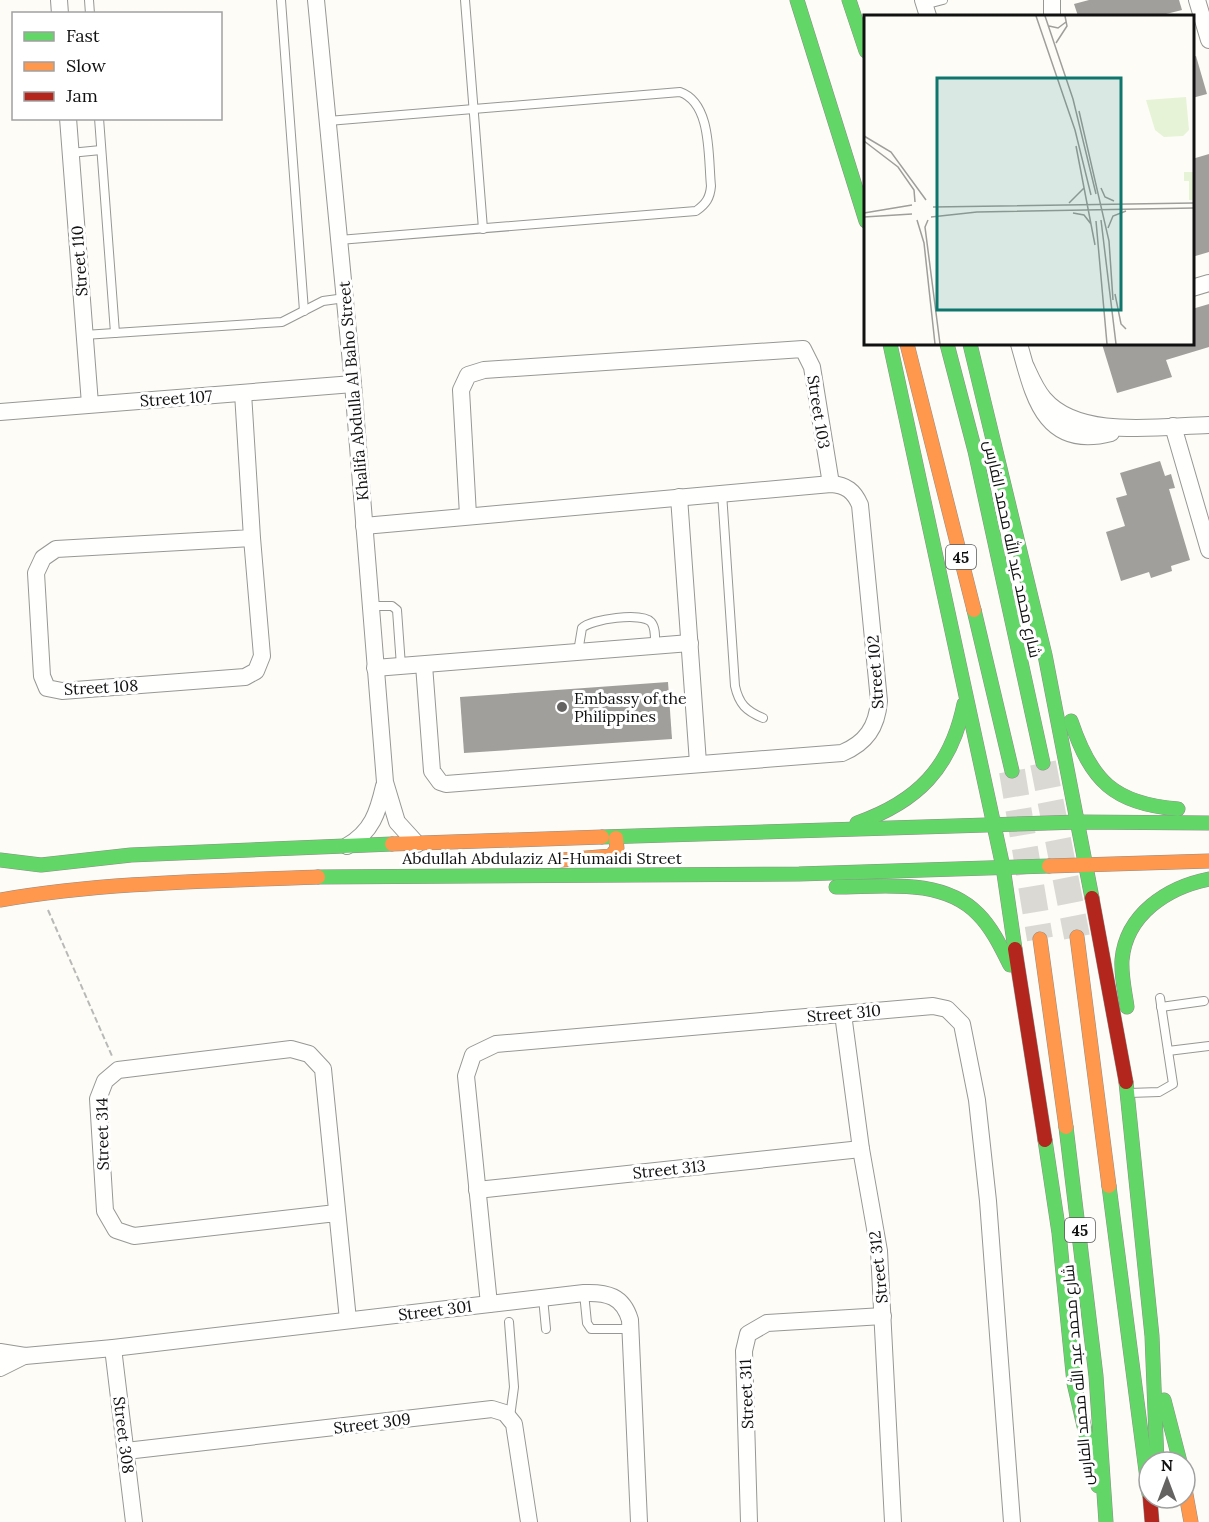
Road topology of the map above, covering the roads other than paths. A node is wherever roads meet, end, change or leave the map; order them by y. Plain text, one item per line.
1 (281, 0) edge
2 (316, 0) edge
3 (465, 0) edge
4 (797, 0) edge
5 (849, 0) edge
6 (943, 0) edge
7 (1197, 0) edge
8 (925, 7) edge
9 (1209, 40) edge
10 (864, 45) edge
11 (473, 108) junction
12 (68, 120) edge
13 (99, 120) edge
14 (328, 121) junction
15 (101, 150) junction
16 (70, 153) junction
17 (864, 214) edge
18 (483, 229) junction
19 (339, 240) junction
20 (1209, 283) edge
21 (1194, 287) edge
22 (345, 298) junction
23 (304, 311) junction
24 (115, 333) junction
25 (84, 335) junction
26 (890, 345) edge
27 (907, 345) edge
28 (947, 345) edge
29 (970, 345) edge
30 (1019, 345) edge
31 (352, 384) junction
32 (243, 393) junction
33 (90, 404) junction
34 (0, 412) edge
35 (1209, 425) edge
36 (1173, 426) junction
37 (831, 484) junction
38 (722, 493) junction
39 (679, 497) junction
40 (468, 515) junction
41 (364, 525) junction
42 (252, 538) junction
43 (1208, 540) edge
44 (370, 606) junction
45 (690, 643) junction
46 (655, 646) junction
47 (578, 652) junction
48 (1045, 655) junction
49 (424, 665) junction
50 (400, 667) junction
51 (375, 668) junction
52 (965, 697) junction
53 (763, 718) dead end
54 (698, 763) junction
55 (1043, 763) tunnel mouth
56 (1012, 771) tunnel mouth
57 (385, 782) junction
58 (1209, 810) edge
59 (1079, 822) junction
60 (1209, 823) edge
61 (995, 825) junction
62 (827, 832) junction
63 (616, 838) junction
64 (417, 844) junction
65 (345, 847) junction
66 (0, 860) edge
67 (1209, 861) edge
68 (1086, 865) junction
69 (1003, 867) junction
70 (423, 874) junction
71 (713, 874) junction
72 (1209, 879) edge
73 (0, 900) edge
74 (1077, 937) tunnel mouth
75 (1040, 939) tunnel mouth
76 (1021, 991) junction
77 (1160, 998) dead end
78 (1204, 1002) dead end
79 (1161, 1008) junction
80 (843, 1014) junction
81 (1209, 1046) edge
82 (1168, 1052) junction
83 (1125, 1071) junction
84 (1128, 1093) junction
85 (861, 1149) junction
86 (477, 1190) junction
87 (336, 1213) junction
88 (584, 1293) junction
89 (543, 1298) junction
90 (489, 1304) junction
91 (884, 1316) junction
92 (348, 1320) junction
93 (509, 1322) dead end
94 (546, 1329) dead end
95 (631, 1329) junction
96 (113, 1348) junction
97 (0, 1352) edge
98 (25, 1356) junction
99 (0, 1368) edge
100 (1155, 1375) junction
101 (510, 1418) junction
102 (1143, 1450) edge
103 (1157, 1450) edge
104 (1177, 1450) edge
105 (126, 1451) junction
106 (1106, 1506) junction
107 (134, 1522) edge
108 (529, 1522) edge
109 (639, 1522) edge
110 (749, 1522) edge
111 (893, 1522) edge
112 (1012, 1522) edge
113 (1106, 1522) edge

1 - 23 lane
2 - 14 street, Khalifa Abdulla Al Baho Street
3 - 11 lane
4 - 17 street
5 - 10 street
6 - 8 lane
7 - 9 street
11 - 14 lane
11 - 18 lane
11 - 18 lane
12 - 16 street, Street 110
13 - 15 lane
14 - 19 street, Khalifa Abdulla Al Baho Street
15 - 16 lane
15 - 24 lane
16 - 25 street, Street 110
18 - 19 lane
19 - 22 street, Khalifa Abdulla Al Baho Street
20 - 21 street
22 - 23 lane
22 - 31 street, Khalifa Abdulla Al Baho Street
23 - 24 lane
24 - 25 lane
25 - 33 street, Street 110
26 - 52 street
27 - 56 street, 45
28 - 55 street, شارع محمد عبد الله محمد الفارس / 45
29 - 48 street
30 - 36 street
31 - 32 street, Street 107
31 - 41 street, Khalifa Abdulla Al Baho Street
32 - 33 street, Street 107
32 - 42 street, Street 108
33 - 34 street, Street 107
35 - 36 street
36 - 43 street
37 - 38 street
37 - 40 street, Street 103
37 - 54 street, Street 102
38 - 39 street
38 - 53 lane
39 - 40 street
39 - 45 street
40 - 41 street
41 - 44 street, Khalifa Abdulla Al Baho Street
42 - 42 street, Street 108
44 - 50 lane
44 - 51 street, Khalifa Abdulla Al Baho Street
45 - 46 street
45 - 54 street
46 - 47 street
46 - 47 lane
47 - 49 street
48 - 58 street
48 - 59 street
49 - 50 street
49 - 54 street, Street 102
50 - 51 street
51 - 57 street, Khalifa Abdulla Al Baho Street
52 - 61 street
52 - 62 street
57 - 64 street, Khalifa Abdulla Al Baho Street
57 - 65 street, Khalifa Abdulla Al Baho Street
59 - 60 street, Abdullah Abdulaziz Al-Humaidi Street
59 - 61 street, Abdullah Abdulaziz Al-Humaidi Street
59 - 68 street
61 - 62 street, Abdullah Abdulaziz Al-Humaidi Street
61 - 69 street
62 - 63 street, Abdullah Abdulaziz Al-Humaidi Street
63 - 64 street, Abdullah Abdulaziz Al-Humaidi Street
63 - 70 street
64 - 65 street, Abdullah Abdulaziz Al-Humaidi Street
65 - 66 street, Abdullah Abdulaziz Al-Humaidi Street
67 - 68 street, Abdullah Abdulaziz Al-Humaidi Street
68 - 69 street, Abdullah Abdulaziz Al-Humaidi Street
68 - 83 street
69 - 71 street, Abdullah Abdulaziz Al-Humaidi Street
69 - 76 street
70 - 71 street, Abdullah Abdulaziz Al-Humaidi Street
70 - 73 street, Abdullah Abdulaziz Al-Humaidi Street
71 - 76 street
72 - 83 street
74 - 102 street, 45
75 - 106 street, شارع محمد عبد الله محمد الفارس / 45
76 - 106 street
77 - 79 lane
78 - 79 lane
79 - 82 lane
80 - 85 street, Street 312
80 - 86 street, Street 310
80 - 112 street, Street 310
81 - 82 lane
82 - 84 lane
83 - 84 street
84 - 100 street
85 - 86 street, Street 313
85 - 91 street, Street 312
86 - 90 street, Street 310
87 - 87 street, Street 314
87 - 92 street
88 - 89 street, Street 301
88 - 95 street, Street 301
88 - 95 lane
89 - 90 street, Street 301
89 - 94 lane
90 - 92 street, Street 301
91 - 110 street, Street 311
91 - 111 street, Street 312
92 - 96 street, Street 301
93 - 101 lane
95 - 109 street, Street 301
96 - 98 street, Street 301
96 - 105 street, Street 308
97 - 98 street, Street 301
98 - 99 street, Street 301
100 - 103 street
100 - 104 street
101 - 105 street, Street 309
101 - 108 street
105 - 107 street, Street 308
106 - 113 street, شارع محمد عبد الله محمد الفارس / 45

